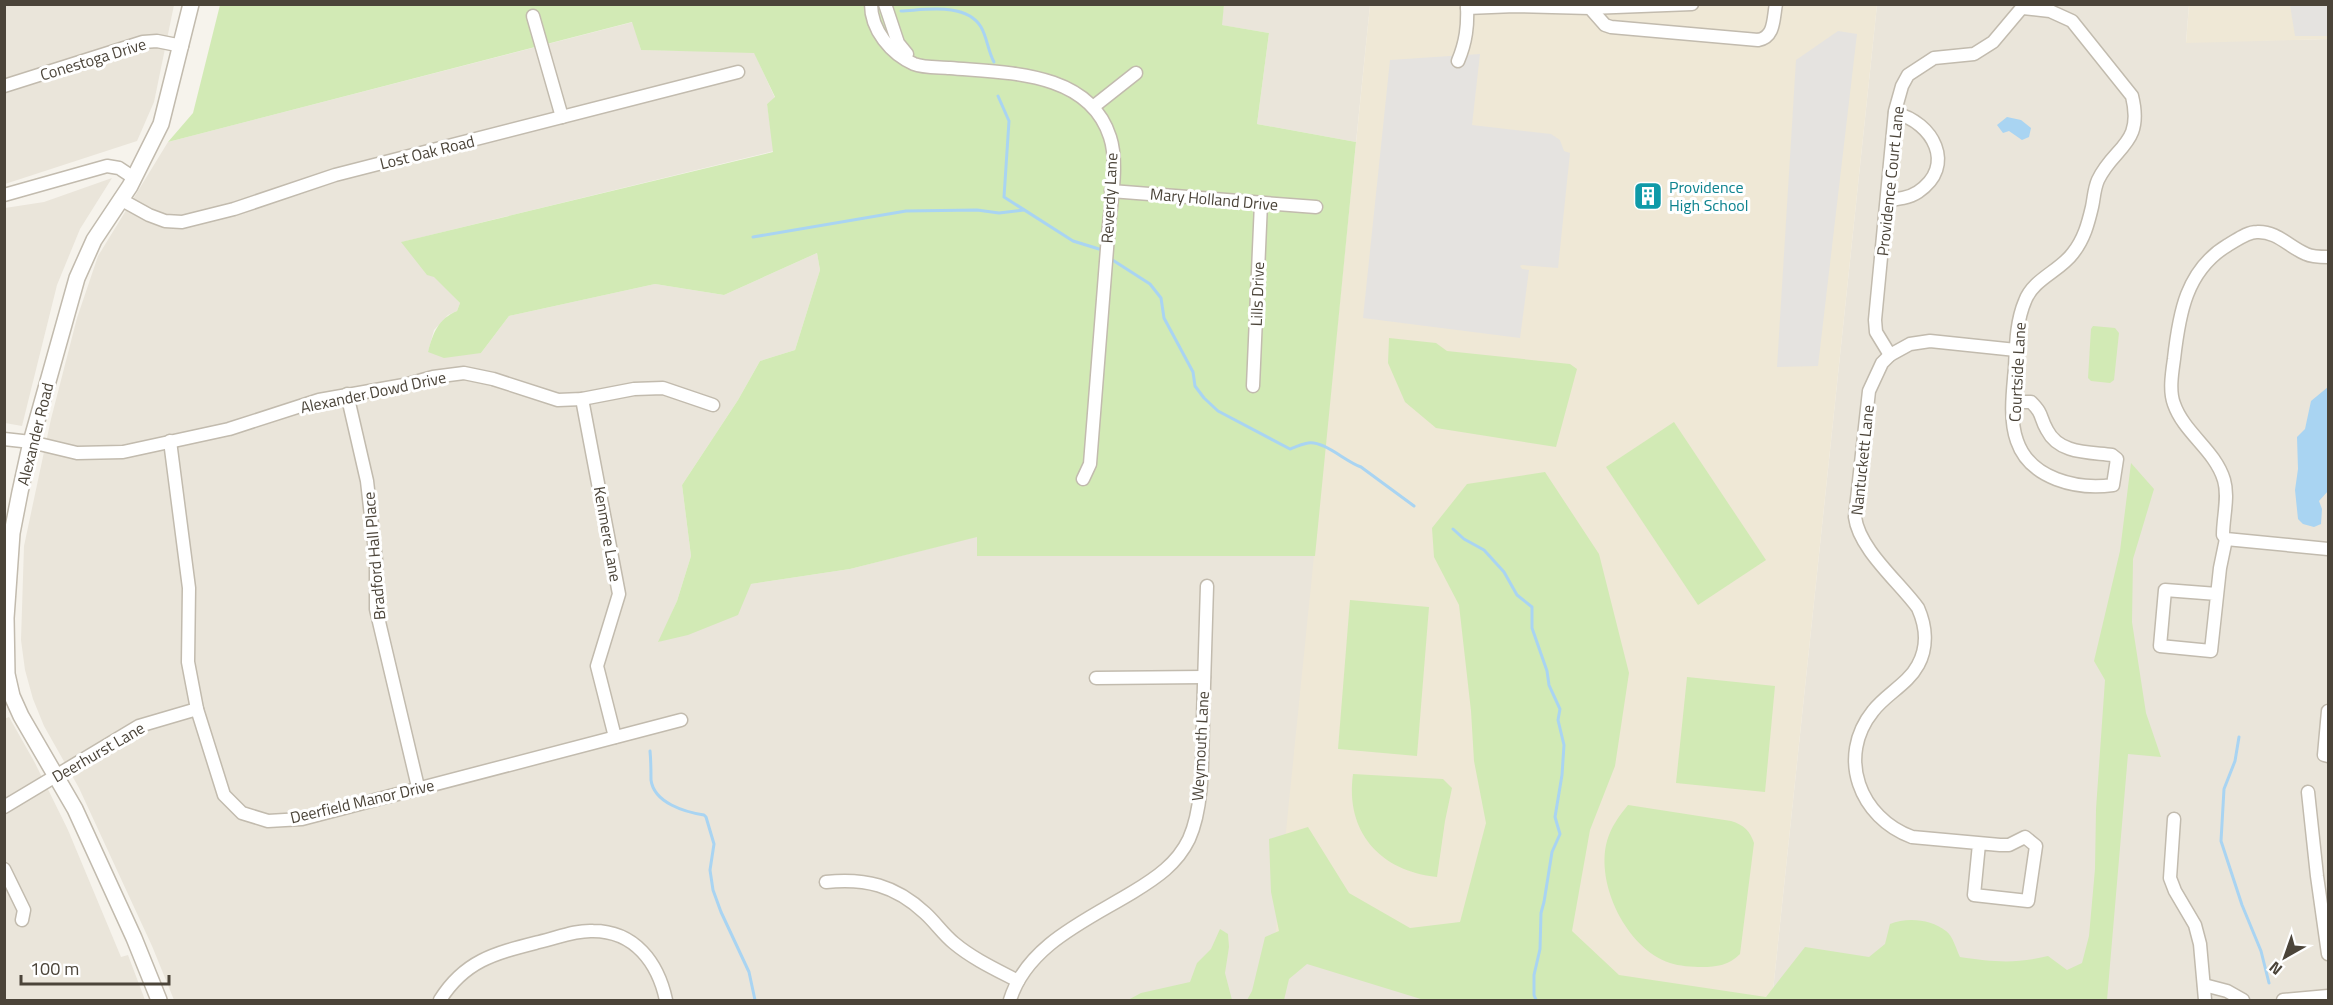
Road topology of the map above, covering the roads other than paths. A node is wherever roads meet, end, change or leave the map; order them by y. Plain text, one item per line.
1 (191, 4) edge
2 (870, 4) edge
3 (885, 4) edge
4 (1692, 4) edge
5 (1776, 4) edge
6 (1467, 6) edge
7 (2024, 6) edge
8 (1590, 8) junction
9 (533, 16) dead end
10 (182, 46) junction
11 (1458, 62) dead end
12 (915, 64) junction
13 (738, 72) dead end
14 (1136, 73) dead end
15 (4, 86) edge
16 (1093, 107) junction
17 (1895, 112) junction
18 (562, 117) junction
19 (134, 178) junction
20 (1111, 191) junction
21 (4, 195) edge
22 (120, 199) junction
23 (1887, 200) junction
24 (1261, 202) junction
25 (1316, 207) dead end
26 (2328, 257) edge
27 (2016, 350) junction
28 (1890, 355) junction
29 (1253, 386) dead end
30 (347, 394) junction
31 (582, 399) junction
32 (2013, 402) junction
33 (713, 405) dead end
34 (4, 439) edge
35 (170, 441) junction
36 (31, 442) junction
37 (1083, 478) dead end
38 (2226, 539) junction
39 (2328, 549) edge
40 (1207, 586) dead end
41 (2217, 594) junction
42 (1204, 677) junction
43 (1096, 678) dead end
44 (197, 709) junction
45 (2328, 711) edge
46 (681, 720) dead end
47 (615, 737) junction
48 (2328, 756) edge
49 (57, 776) junction
50 (418, 787) junction
51 (2308, 792) dead end
52 (4, 807) edge
53 (2174, 819) dead end
54 (1979, 844) junction
55 (2328, 851) edge
56 (2315, 854) junction
57 (4, 869) edge
58 (826, 882) dead end
59 (22, 920) dead end
60 (2328, 954) edge
61 (1018, 981) junction
62 (2204, 985) junction
63 (2328, 996) edge
64 (159, 1000) edge
65 (440, 1000) edge
66 (666, 1000) edge
67 (1010, 1000) edge
68 (2205, 1000) edge
69 (2243, 1000) edge
70 (2283, 1000) edge

1 - 10 street, Alexander Road
2 - 12 street, Reverdy Lane
3 - 12 street
4 - 8 street
5 - 8 street
6 - 8 street
6 - 11 street
7 - 17 street, Providence Court Lane
7 - 27 street, Courtside Lane
9 - 18 street
10 - 15 street, Conestoga Drive
10 - 19 street, Alexander Road
12 - 16 street, Reverdy Lane
13 - 18 street, Lost Oak Road
14 - 16 street
16 - 20 street, Reverdy Lane
17 - 23 street, Providence Court Lane
17 - 23 street
18 - 22 street, Lost Oak Road
19 - 21 street
19 - 22 street, Alexander Road
20 - 24 street, Mary Holland Drive
20 - 37 street, Reverdy Lane
22 - 36 street, Alexander Road
23 - 28 street, Providence Court Lane
24 - 25 street, Mary Holland Drive
24 - 29 street, Lills Drive
26 - 38 street
27 - 28 street
27 - 32 street, Courtside Lane
28 - 54 street, Nantuckett Lane
30 - 31 street, Alexander Dowd Drive
30 - 35 street, Alexander Dowd Drive
30 - 50 street, Bradford Hall Place
31 - 33 street, Alexander Dowd Drive
31 - 47 street, Kenmere Lane
32 - 32 street, Courtside Lane
34 - 36 street, Alexander Dowd Drive
35 - 36 street, Alexander Dowd Drive
35 - 44 street, Deerfield Manor Drive
36 - 49 street, Alexander Road
38 - 39 street
38 - 41 street
40 - 42 street, Weymouth Lane
41 - 41 street
42 - 43 street
42 - 61 street, Weymouth Lane
44 - 49 street, Deerhurst Lane
44 - 50 street, Deerfield Manor Drive
45 - 48 street
46 - 47 street, Deerfield Manor Drive
47 - 50 street, Deerfield Manor Drive
49 - 52 street, Deerhurst Lane
49 - 64 street, Alexander Road
51 - 56 street
53 - 62 street
54 - 54 street, Nantuckett Lane
55 - 56 street
56 - 60 street
57 - 59 street
58 - 61 street
61 - 67 street, Weymouth Lane
62 - 68 street
62 - 69 street
63 - 70 street
65 - 66 street

